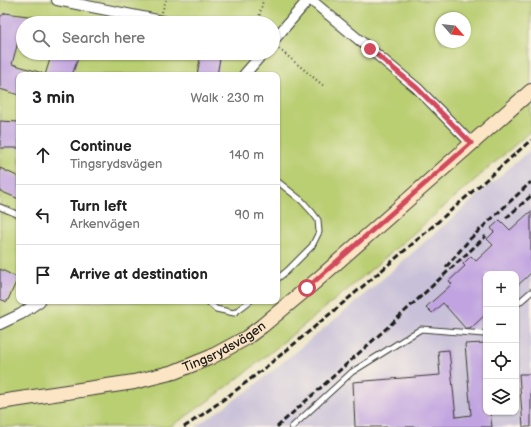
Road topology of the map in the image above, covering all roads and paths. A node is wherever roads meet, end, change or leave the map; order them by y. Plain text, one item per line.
1 (57, 0) edge
2 (263, 0) edge
3 (310, 0) edge
4 (137, 16) edge
5 (260, 16) edge
6 (280, 40) edge
7 (280, 48) edge
8 (257, 60) edge
9 (247, 72) edge
10 (325, 87) dead end
11 (531, 91) edge
12 (471, 143) junction
13 (280, 184) edge
14 (0, 207) edge
15 (16, 214) edge
16 (280, 277) edge
17 (531, 292) edge
18 (519, 303) edge
19 (36, 304) edge
20 (210, 304) edge
21 (246, 304) edge
22 (0, 324) edge
23 (483, 334) edge
24 (0, 402) edge
25 (292, 427) edge

1 - 4 street
2 - 5 path
3 - 6 street
3 - 12 street
7 - 10 path
8 - 9 street
11 - 12 street, Tingsrydsvägen
12 - 24 street, Tingsrydsvägen
13 - 16 lane
14 - 15 lane
17 - 18 lane
19 - 22 street
20 - 21 lane
23 - 25 lane

